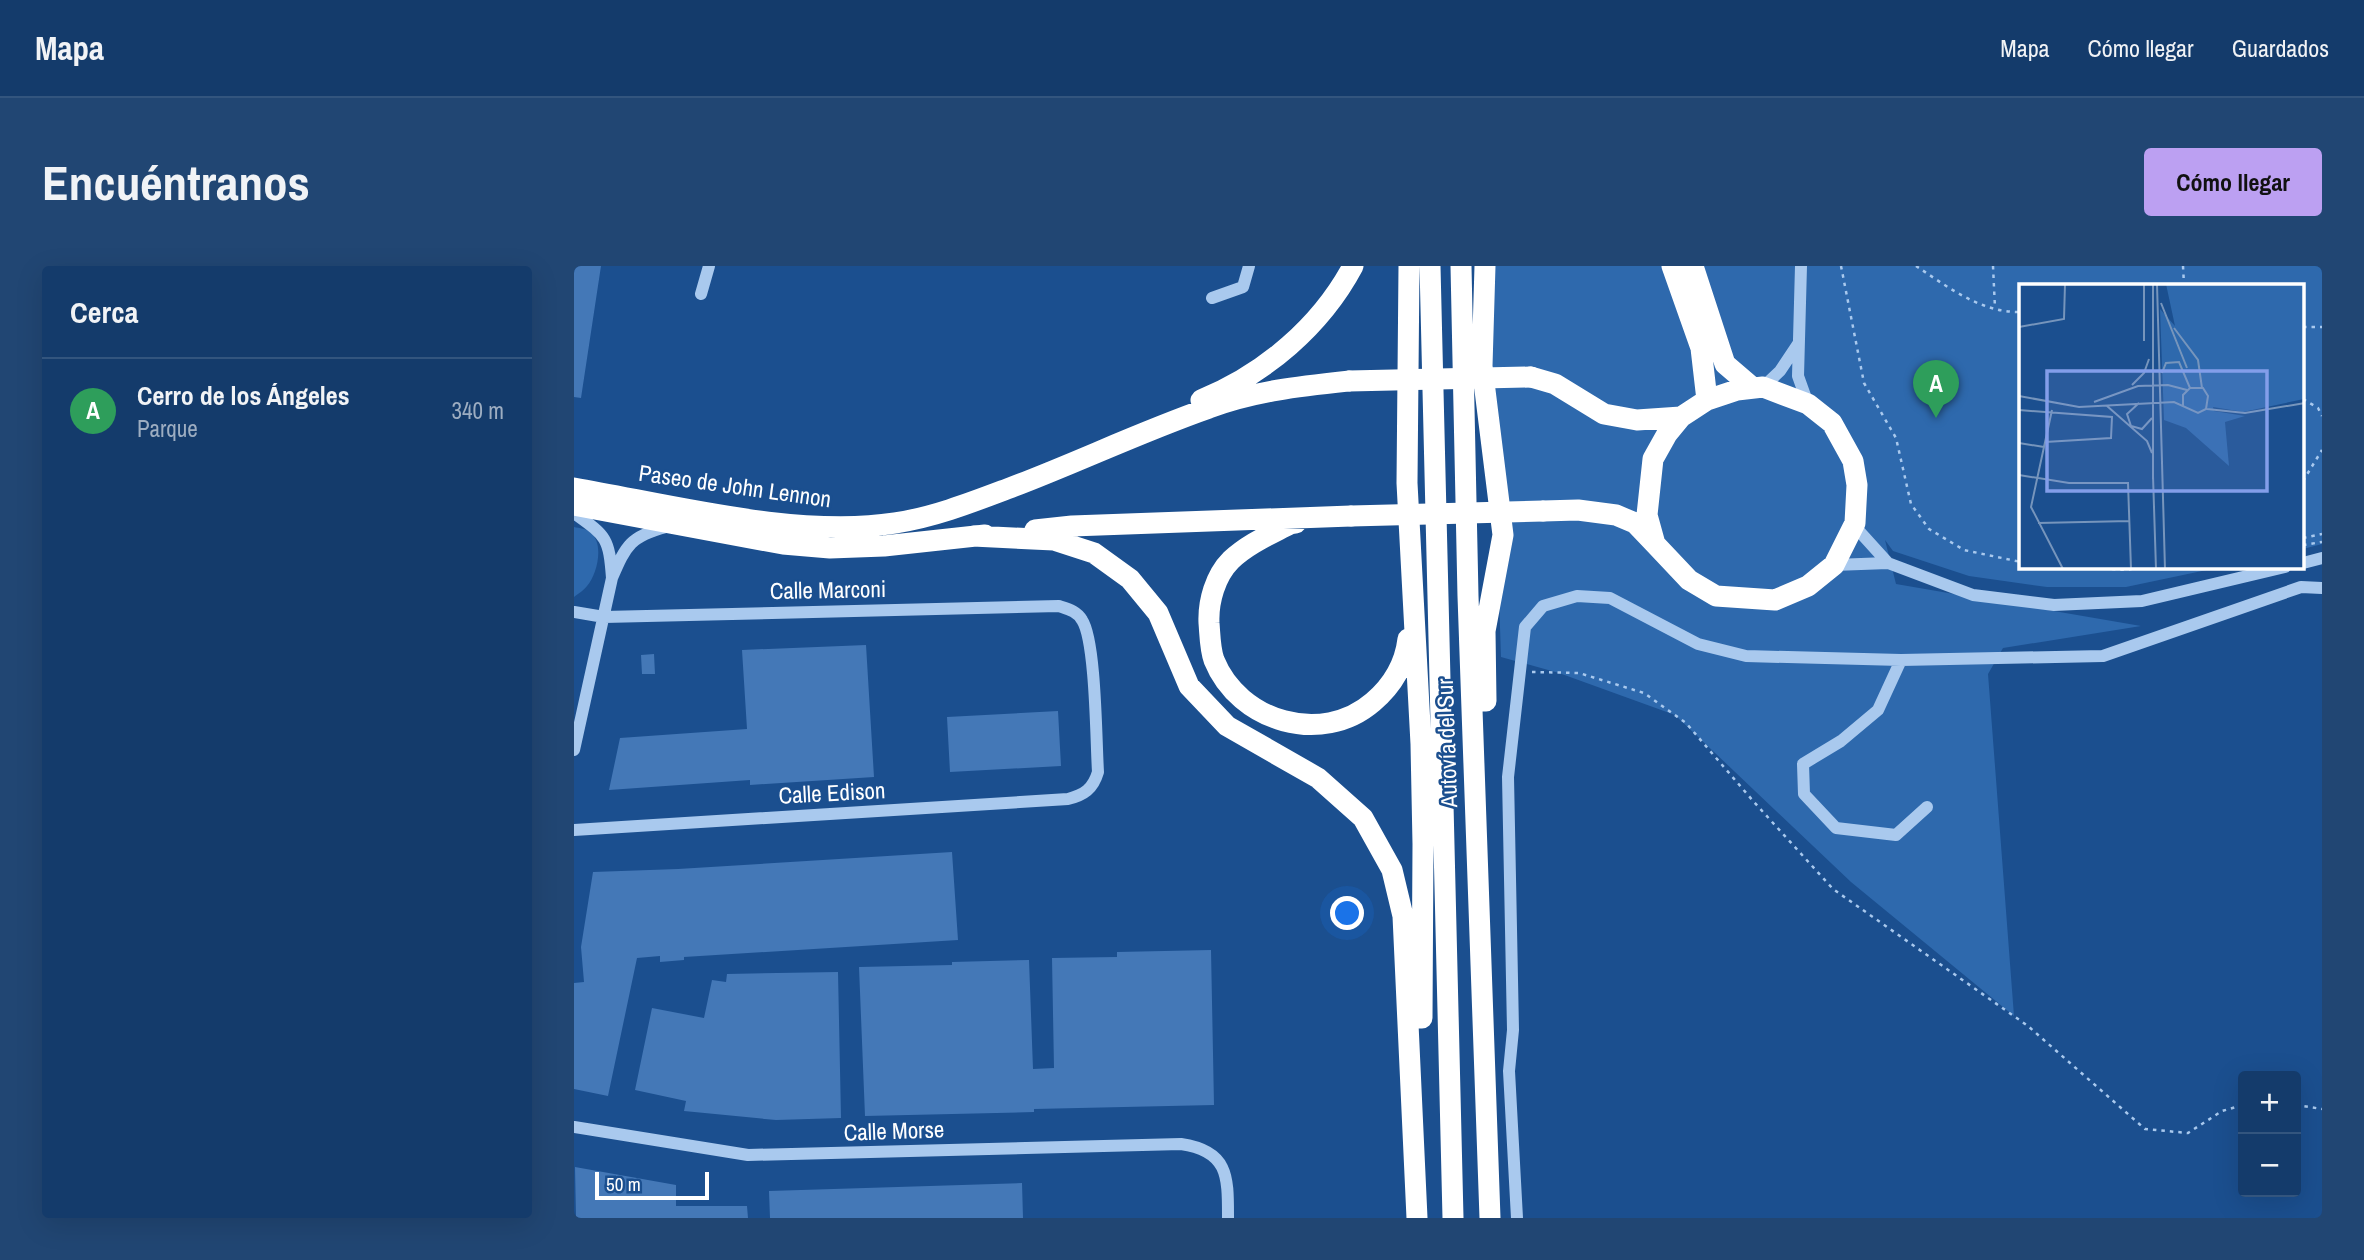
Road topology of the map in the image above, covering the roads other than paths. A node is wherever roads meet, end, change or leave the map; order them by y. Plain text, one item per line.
1 (709, 266) edge
2 (1249, 266) edge
3 (1353, 266) edge
4 (1409, 266) edge
5 (1430, 266) edge
6 (1461, 266) edge
7 (1485, 266) edge
8 (1672, 266) edge
9 (1693, 266) edge
10 (1801, 266) edge
11 (701, 294) dead end
12 (1212, 298) dead end
13 (1798, 344) junction
14 (1758, 388) junction
15 (1707, 400) junction
16 (1808, 404) junction
17 (1681, 417) junction
18 (1049, 473) junction
19 (574, 488) edge
20 (574, 505) edge
21 (574, 513) edge
22 (1351, 516) junction
23 (1855, 523) junction
24 (676, 524) junction
25 (972, 536) junction
26 (1656, 544) junction
27 (2322, 558) edge
28 (1888, 563) junction
29 (2304, 563) edge
30 (1834, 565) junction
31 (2277, 569) edge
32 (612, 578) junction
33 (2322, 588) edge
34 (1412, 609) junction
35 (574, 612) edge
36 (604, 617) junction
37 (1901, 660) junction
38 (574, 750) edge
39 (1090, 790) joint
40 (1927, 807) dead end
41 (574, 830) edge
42 (1483, 993) junction
43 (1414, 1125) junction
44 (574, 1127) edge
45 (1228, 1218) edge
46 (1417, 1218) edge
47 (1453, 1218) edge
48 (1490, 1218) edge
49 (1517, 1218) edge

1 - 11 street
2 - 12 street
3 - 18 highway
4 - 34 highway
5 - 47 highway, Autovía del Sur
6 - 42 highway, Autovía del Sur
7 - 42 highway
8 - 15 highway
9 - 14 highway
10 - 13 street
13 - 14 street
13 - 16 street
14 - 15 highway
14 - 16 highway
15 - 17 highway
16 - 23 highway
17 - 18 highway, bridge
17 - 26 highway
18 - 19 highway, Paseo de John Lennon
20 - 24 highway, Paseo de John Lennon
21 - 32 street
22 - 25 highway
22 - 26 highway, bridge
22 - 34 highway
23 - 28 street
23 - 30 highway
24 - 25 highway, Paseo de John Lennon
24 - 32 street
25 - 43 highway
26 - 30 highway
27 - 29 street
28 - 30 street
28 - 31 street
32 - 36 street
33 - 37 street
34 - 43 highway
35 - 36 street, Calle Marconi
36 - 38 street
36 - 39 street, Calle Marconi
37 - 40 street
37 - 49 street
39 - 41 street, Calle Edison
42 - 48 highway, Autovía del Sur
43 - 46 highway
44 - 45 street, Calle Morse

